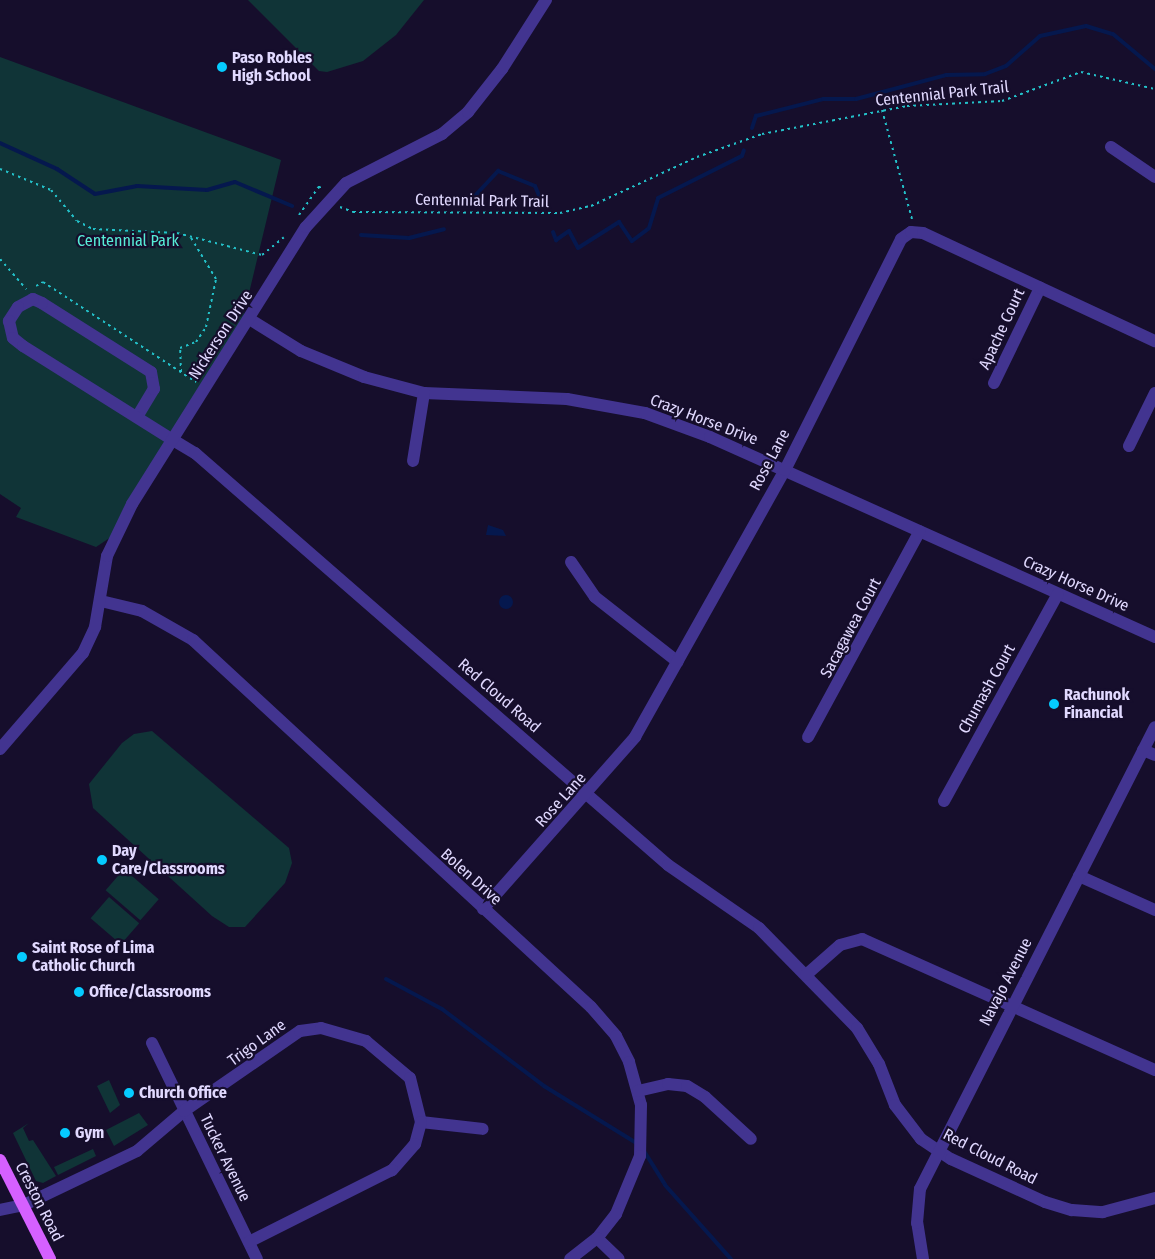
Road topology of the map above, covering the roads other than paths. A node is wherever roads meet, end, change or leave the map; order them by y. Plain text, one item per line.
1 (546, 0) edge
2 (1111, 147) dead end
3 (1155, 177) edge
4 (1040, 288) junction
5 (251, 320) junction
6 (1155, 341) edge
7 (994, 384) dead end
8 (424, 393) junction
9 (1155, 393) edge
10 (136, 417) junction
11 (172, 440) junction
12 (1129, 446) dead end
13 (413, 461) dead end
14 (785, 470) junction
15 (920, 531) junction
16 (571, 562) dead end
17 (1058, 594) junction
18 (101, 601) junction
19 (1155, 637) edge
20 (678, 662) junction
21 (1155, 727) edge
22 (808, 738) dead end
23 (0, 749) edge
24 (1149, 753) edge
25 (588, 795) junction
26 (944, 801) dead end
27 (1079, 876) junction
28 (483, 909) junction
29 (1155, 910) edge
30 (806, 975) junction
31 (1012, 1006) junction
32 (152, 1043) dead end
33 (1155, 1070) edge
34 (638, 1091) junction
35 (184, 1111) junction
36 (421, 1122) junction
37 (483, 1129) dead end
38 (751, 1139) dead end
39 (939, 1152) junction
40 (0, 1160) edge
41 (1155, 1198) edge
42 (24, 1205) junction
43 (0, 1210) edge
44 (597, 1238) junction
45 (249, 1242) junction
46 (50, 1259) edge
47 (257, 1259) edge
48 (570, 1259) edge
49 (619, 1259) edge
50 (923, 1259) edge

1 - 5 street, Nickerson Drive
2 - 3 street
4 - 6 street
4 - 7 street, Apache Court
4 - 14 street, Rose Lane
5 - 8 street, Crazy Horse Drive
5 - 11 street, Nickerson Drive
8 - 13 street
8 - 14 street, Crazy Horse Drive
9 - 12 street
10 - 10 street, Red Cloud Road
10 - 11 street, Red Cloud Road
11 - 18 street, Nickerson Drive
11 - 25 street, Red Cloud Road
14 - 15 street, Crazy Horse Drive
14 - 20 street, Rose Lane
15 - 17 street, Crazy Horse Drive
15 - 22 street, Sacagawea Court
16 - 20 street
17 - 19 street, Crazy Horse Drive
17 - 26 street, Chumash Court
18 - 23 street, Nickerson Drive
18 - 28 street, Bolen Drive
20 - 25 street, Rose Lane
21 - 24 street, Navajo Avenue
24 - 27 street, Navajo Avenue
25 - 28 street, Rose Lane
25 - 30 street, Red Cloud Road
27 - 29 street
27 - 31 street, Navajo Avenue
28 - 34 street, Bolen Drive
30 - 31 street
30 - 39 street, Red Cloud Road
31 - 33 street
31 - 39 street, Navajo Avenue
32 - 35 street, Tucker Avenue
34 - 38 street
34 - 44 street, Bolen Drive
35 - 36 street, Trigo Lane
35 - 42 street, Trigo Lane
35 - 45 street, Tucker Avenue
36 - 37 street
36 - 45 street
39 - 41 street, Red Cloud Road
39 - 50 street, Navajo Avenue
40 - 42 main road, Creston Road
42 - 43 street, Trigo Lane
42 - 46 main road, Creston Road
44 - 48 street, Bolen Drive
44 - 49 street
45 - 47 street, Tucker Avenue

